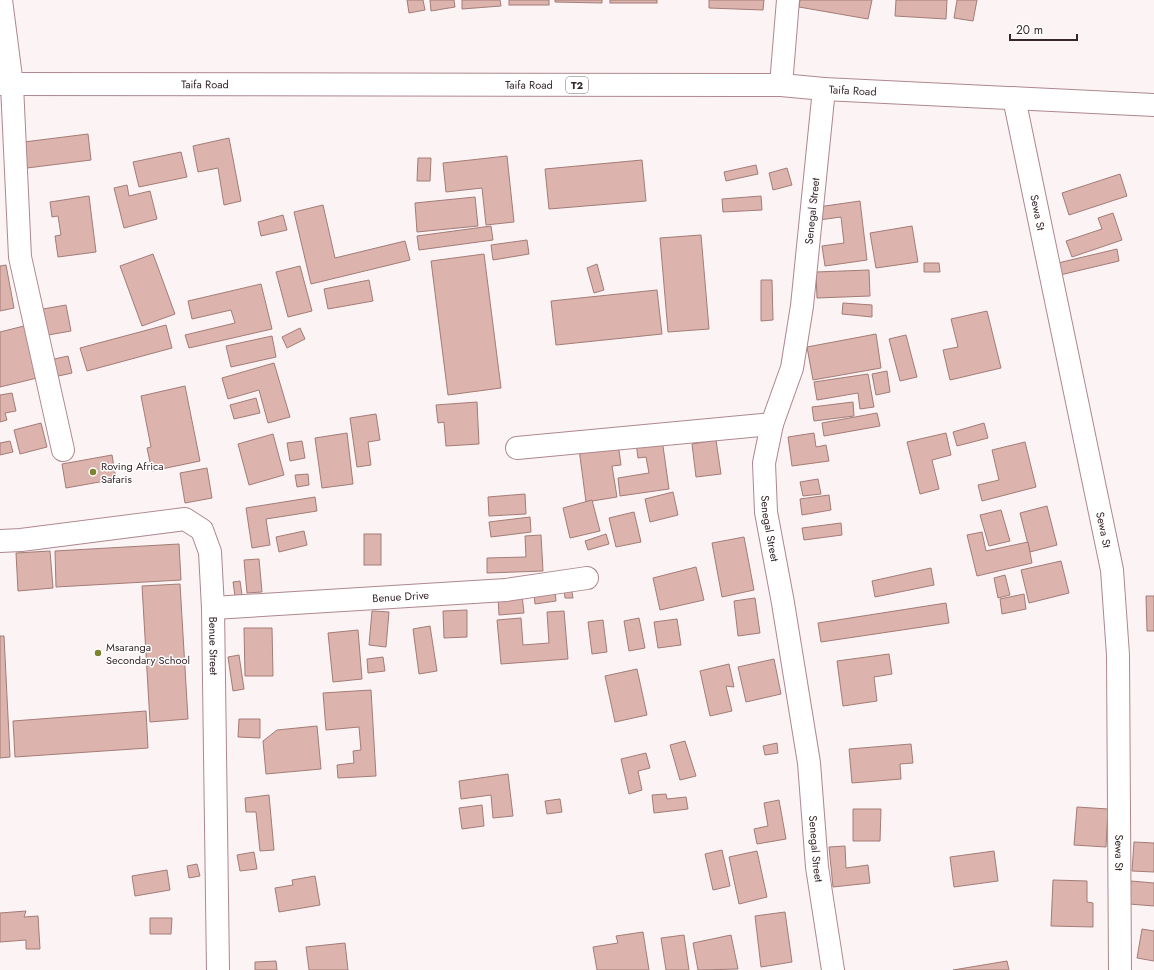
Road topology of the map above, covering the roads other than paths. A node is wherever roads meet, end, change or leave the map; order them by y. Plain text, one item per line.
1 (1, 0) edge
2 (788, 0) edge
3 (6, 85) edge
4 (781, 85) junction
5 (824, 89) junction
6 (1014, 98) junction
7 (1154, 105) edge
8 (772, 424) junction
9 (517, 448) dead end
10 (63, 450) dead end
11 (0, 541) edge
12 (587, 578) dead end
13 (213, 608) junction
14 (218, 970) edge
15 (833, 970) edge
16 (1120, 970) edge

1 - 3 main road
2 - 4 main road
3 - 4 main road, Taifa Road / T2
3 - 10 main road
4 - 5 main road, Taifa Road / T2
5 - 6 main road, Taifa Road / T2
5 - 8 main road, Senegal Street
6 - 7 main road, Taifa Road / T2
6 - 16 main road, Sewa St
8 - 9 main road
8 - 15 main road, Senegal Street
11 - 13 main road, Benue Street
12 - 13 main road, Benue Drive
13 - 14 main road, Benue Street

